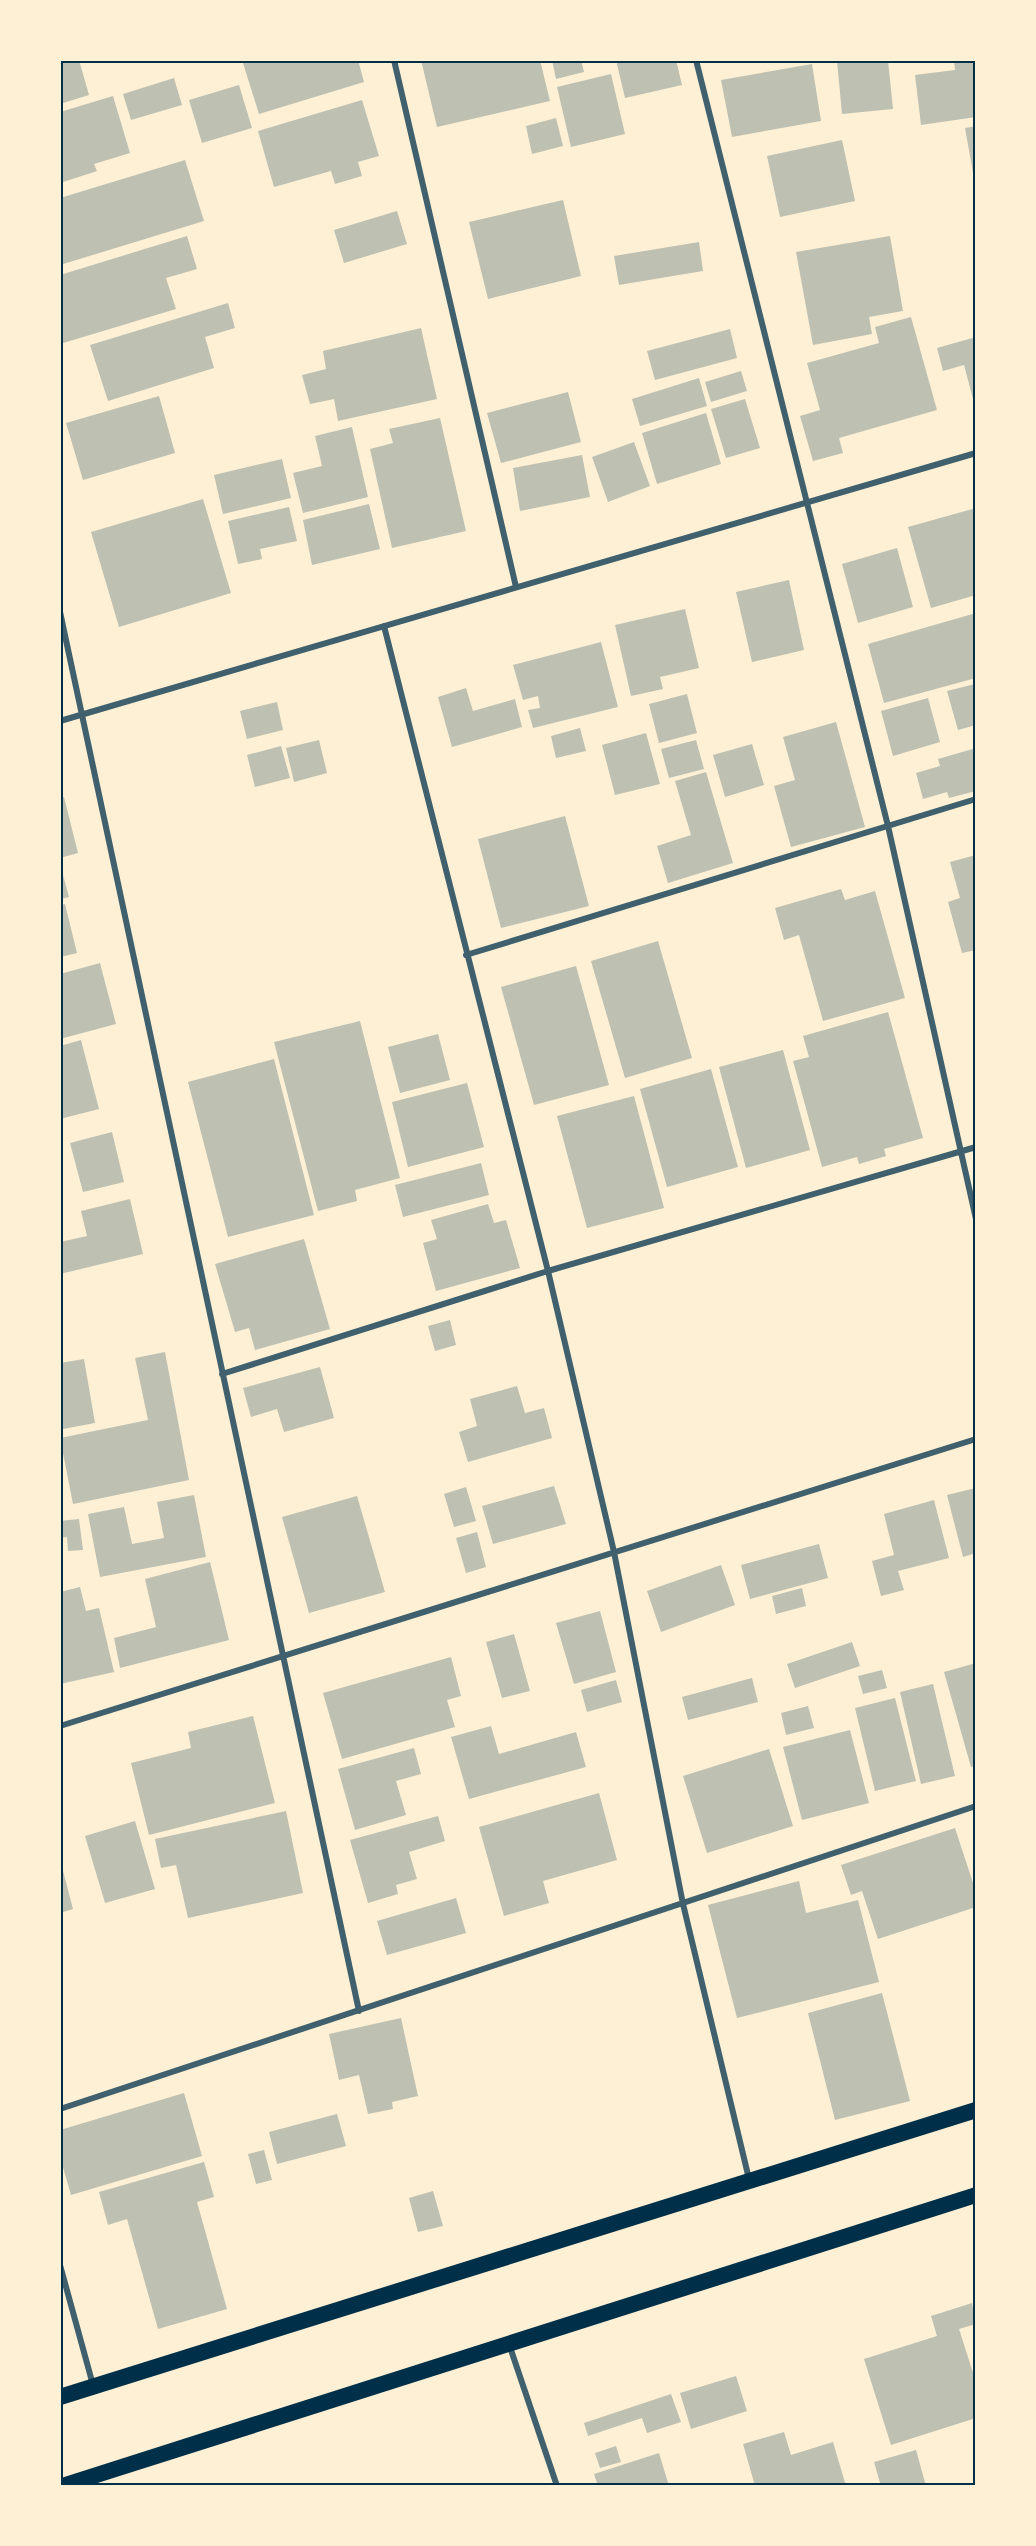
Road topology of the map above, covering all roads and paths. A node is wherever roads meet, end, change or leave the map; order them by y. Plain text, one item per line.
1 (394, 60) edge
2 (696, 60) edge
3 (976, 453) edge
4 (806, 503) junction
5 (516, 587) junction
6 (60, 612) edge
7 (384, 626) junction
8 (81, 715) junction
9 (60, 721) edge
10 (976, 799) edge
11 (888, 826) junction
12 (466, 955) junction
13 (976, 1147) edge
14 (962, 1151) junction
15 (976, 1219) edge
16 (548, 1271) junction
17 (222, 1374) junction
18 (976, 1438) edge
19 (614, 1552) junction
20 (283, 1656) junction
21 (60, 1726) edge
22 (976, 1806) edge
23 (682, 1904) junction
24 (359, 2011) junction
25 (60, 2109) edge
26 (976, 2110) edge
27 (749, 2181) junction
28 (976, 2195) edge
29 (60, 2265) edge
30 (509, 2343) junction
31 (93, 2386) junction
32 (60, 2397) edge
33 (62, 2486) edge
34 (557, 2486) edge

1 - 5 street
2 - 4 street
3 - 4 street
4 - 5 street
4 - 11 street
5 - 7 street
6 - 8 street
7 - 8 street
7 - 12 street
8 - 9 street
8 - 17 street
10 - 11 street
11 - 12 street
11 - 14 street
12 - 16 street
13 - 14 street
14 - 15 street
14 - 16 street
16 - 17 street
16 - 19 street
17 - 20 street
18 - 19 street
19 - 20 street
19 - 23 street
20 - 21 street
20 - 24 street
22 - 23 street
23 - 24 street
23 - 27 street
24 - 25 street
26 - 27 highway
27 - 31 highway
28 - 30 highway
29 - 31 street
30 - 33 highway
30 - 34 street
31 - 32 highway

